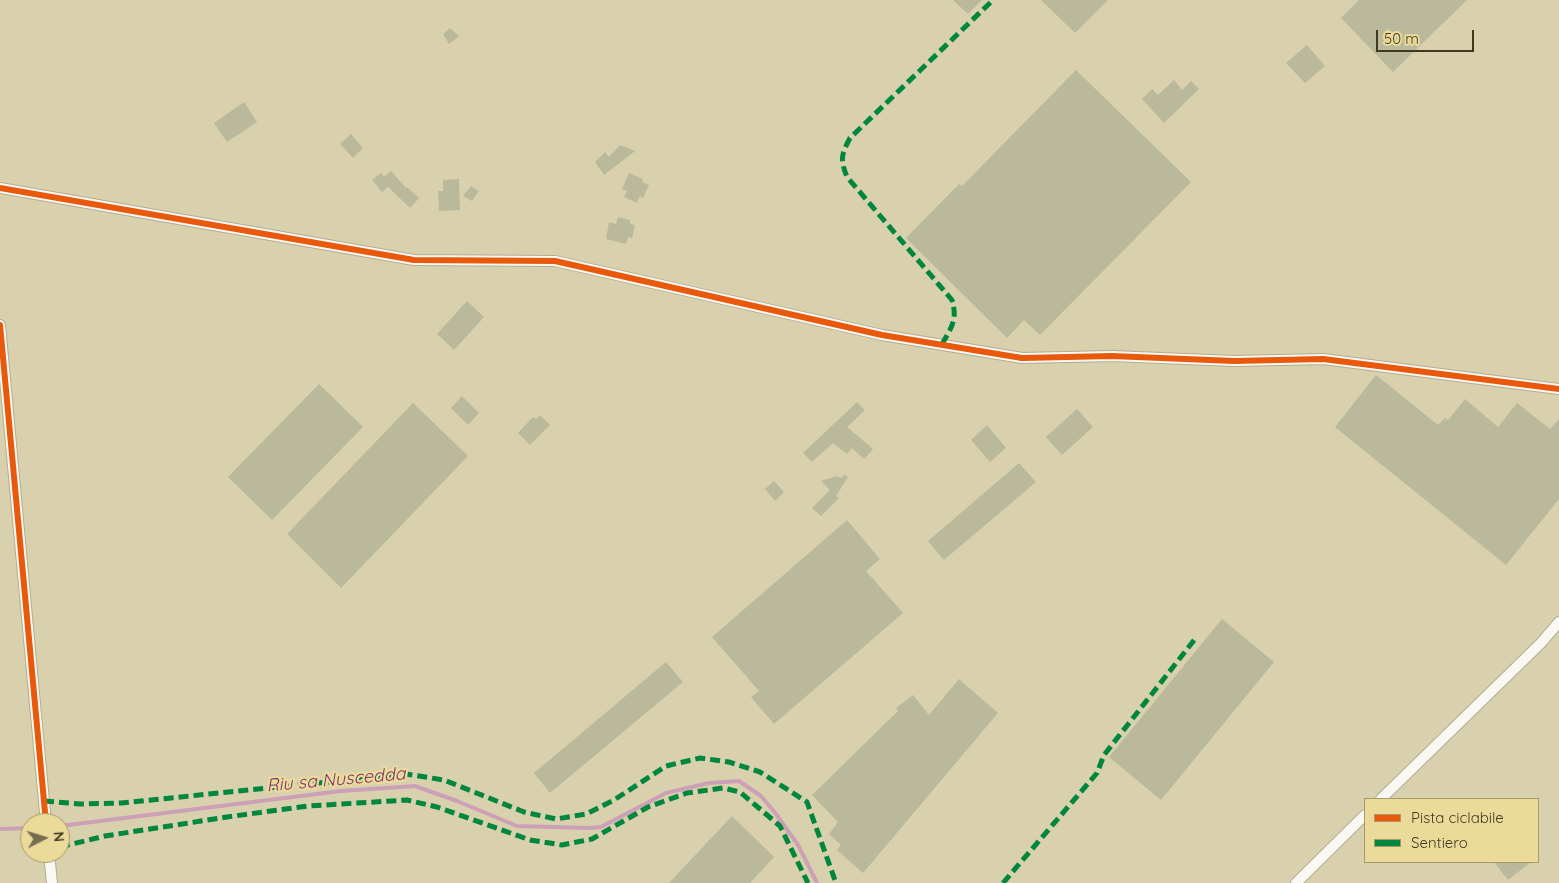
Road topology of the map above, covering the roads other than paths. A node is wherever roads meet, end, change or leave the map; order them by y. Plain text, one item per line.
1 (0, 188) edge
2 (0, 325) edge
3 (1559, 389) edge
4 (1559, 622) edge
5 (1382, 798) edge
6 (45, 813) edge
7 (1364, 816) edge
8 (50, 863) edge
9 (52, 883) edge
10 (1296, 883) edge

1 - 3 street
2 - 6 street
4 - 5 street
7 - 10 street
8 - 9 street

